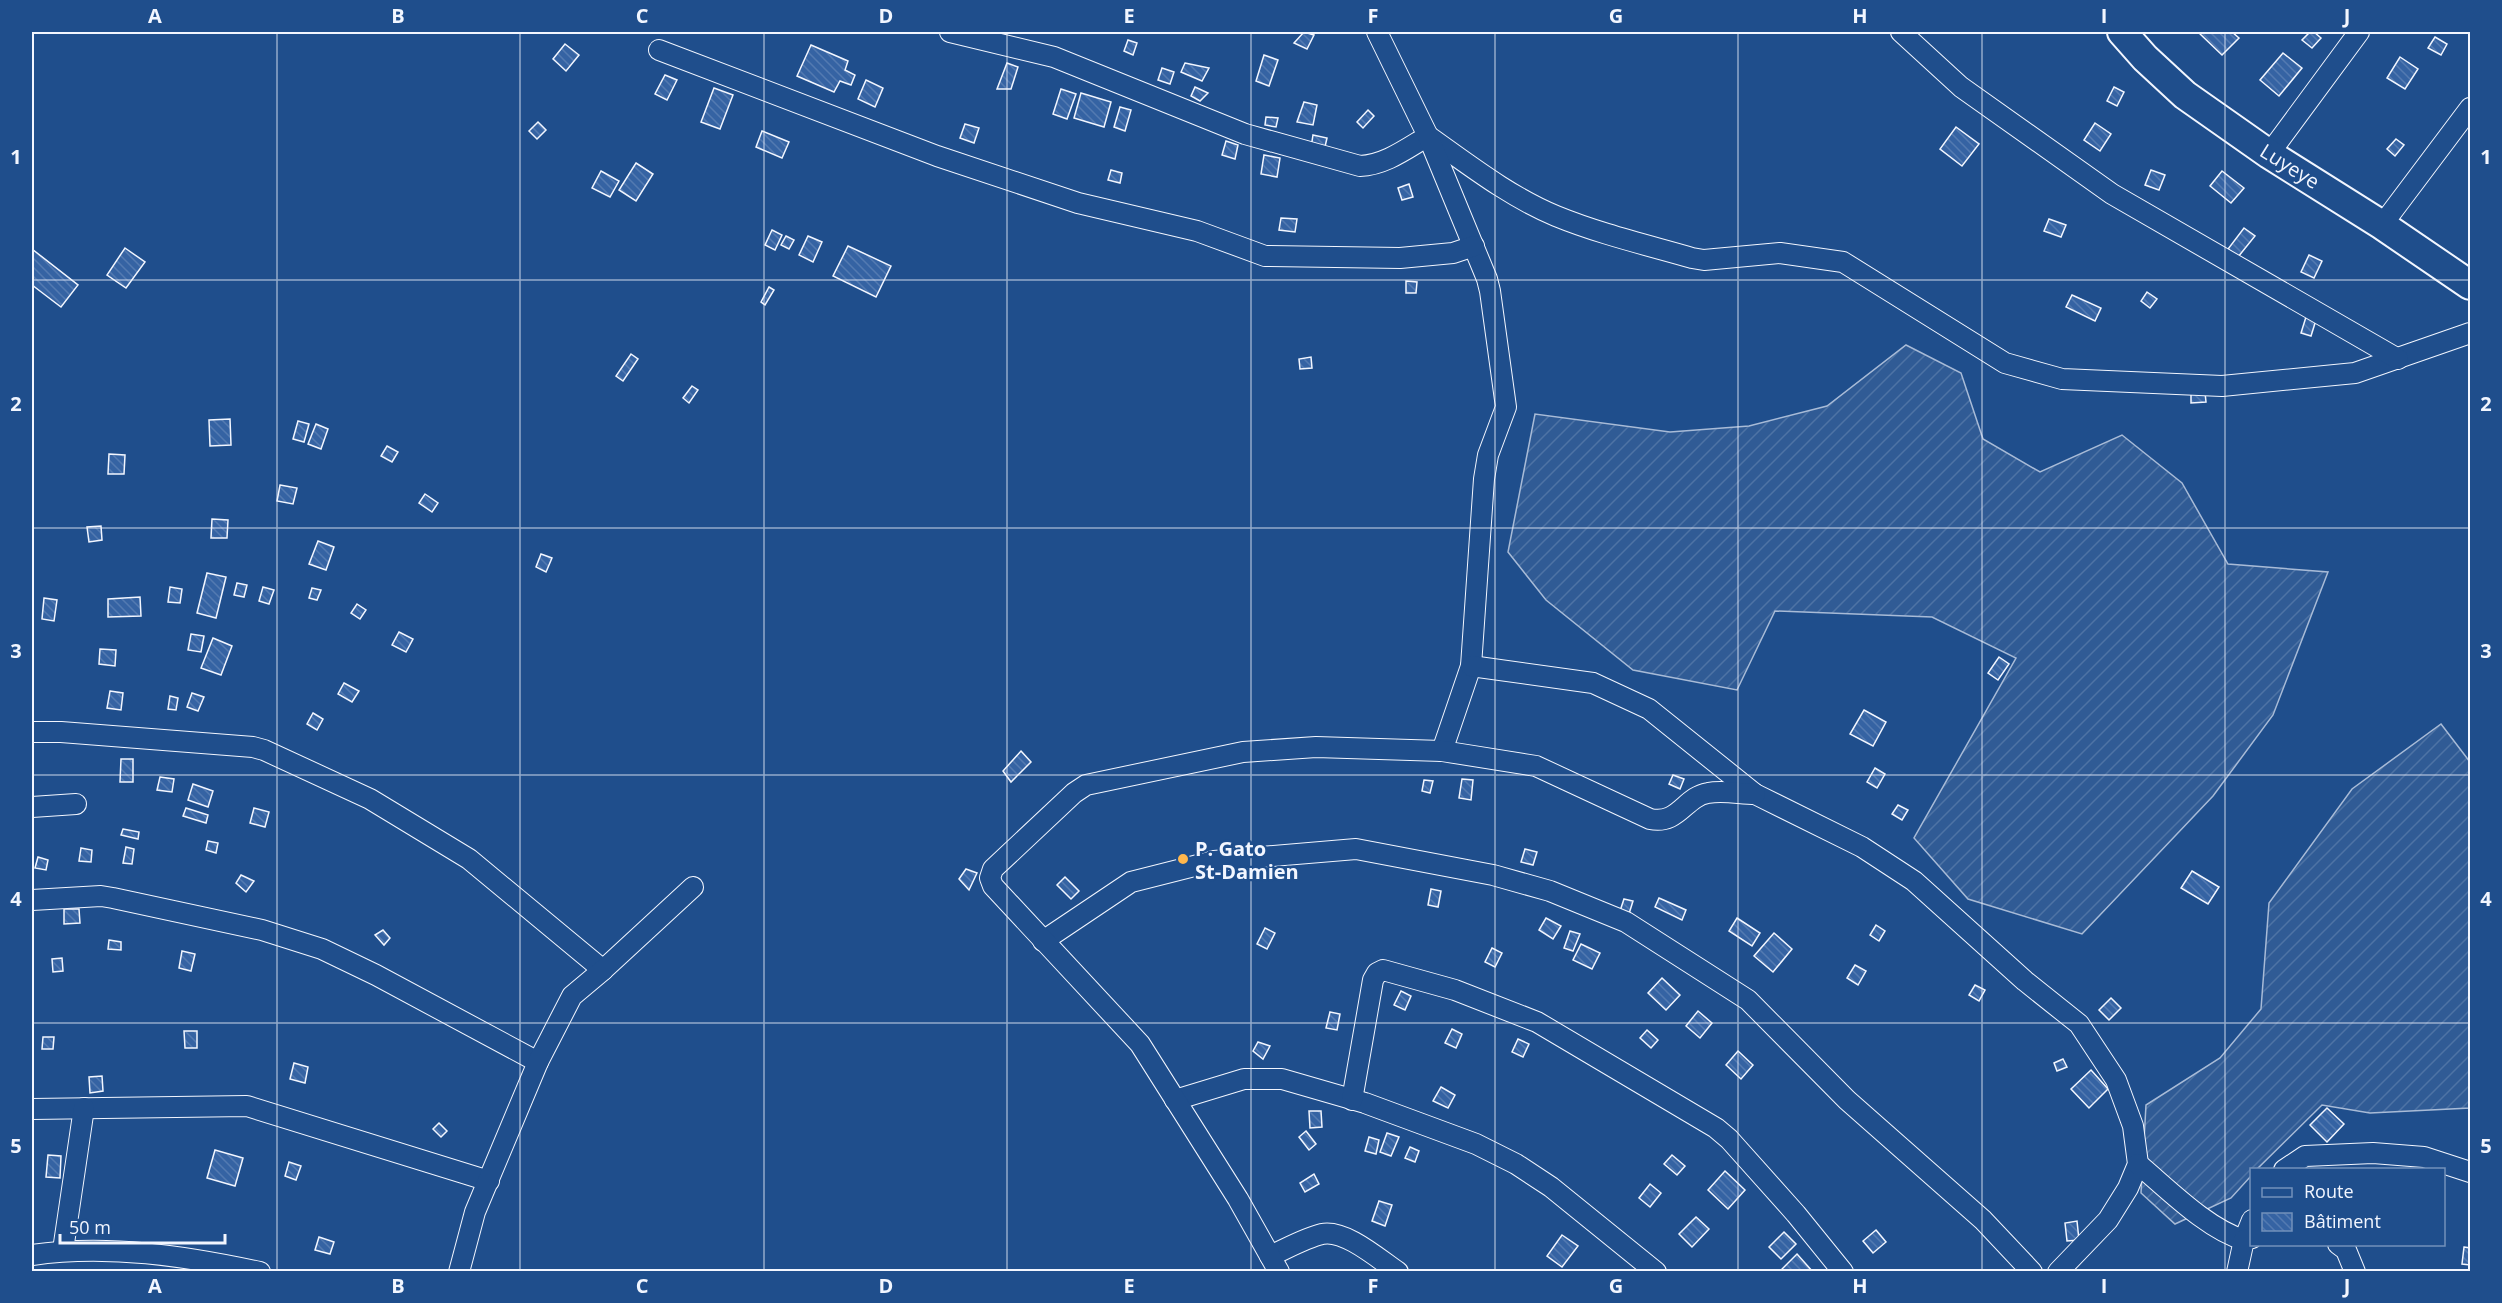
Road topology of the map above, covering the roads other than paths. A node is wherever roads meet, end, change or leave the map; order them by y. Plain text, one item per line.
1 (950, 32) edge
2 (1377, 32) edge
3 (1900, 32) edge
4 (2122, 32) edge
5 (2359, 32) edge
6 (659, 50) dead end
7 (2470, 108) edge
8 (1428, 136) junction
9 (2269, 154) junction
10 (2382, 225) junction
11 (1474, 246) junction
12 (2470, 285) edge
13 (2470, 333) edge
14 (2398, 359) junction
15 (1471, 666) junction
16 (32, 732) edge
17 (1442, 751) junction
18 (1755, 794) junction
19 (76, 804) dead end
20 (32, 807) edge
21 (693, 887) dead end
22 (32, 900) edge
23 (1042, 941) junction
24 (603, 970) junction
25 (538, 1062) junction
26 (1175, 1100) junction
27 (1352, 1100) junction
28 (84, 1108) junction
29 (32, 1109) edge
30 (2138, 1164) junction
31 (2287, 1168) edge
32 (2470, 1172) edge
33 (489, 1181) junction
34 (2248, 1239) edge
35 (2340, 1246) edge
36 (63, 1251) junction
37 (32, 1255) edge
38 (1275, 1264) edge
39 (260, 1272) edge
40 (459, 1272) edge
41 (1398, 1272) edge
42 (1656, 1272) edge
43 (1843, 1272) edge
44 (2032, 1272) edge
45 (2058, 1272) edge
46 (2237, 1272) edge
47 (2355, 1272) edge

1 - 8 street
2 - 8 street
3 - 14 street
4 - 9 street, Luyeye
5 - 9 street
6 - 11 street
7 - 10 street
8 - 11 street
8 - 14 street
9 - 10 street, Luyeye
10 - 12 street, Luyeye
11 - 15 street
13 - 14 street
15 - 17 street
15 - 18 street
16 - 24 street
17 - 18 street
17 - 23 street
18 - 30 street
19 - 20 street
21 - 24 street
22 - 25 street
23 - 26 street
23 - 44 street
24 - 25 street
25 - 33 street
26 - 27 street
26 - 38 street
27 - 42 street
27 - 43 street
28 - 29 street
28 - 33 street
28 - 36 street
30 - 34 street
30 - 45 street
31 - 32 street
33 - 40 street
34 - 46 street
35 - 47 street
36 - 37 street
36 - 39 street
38 - 41 street

